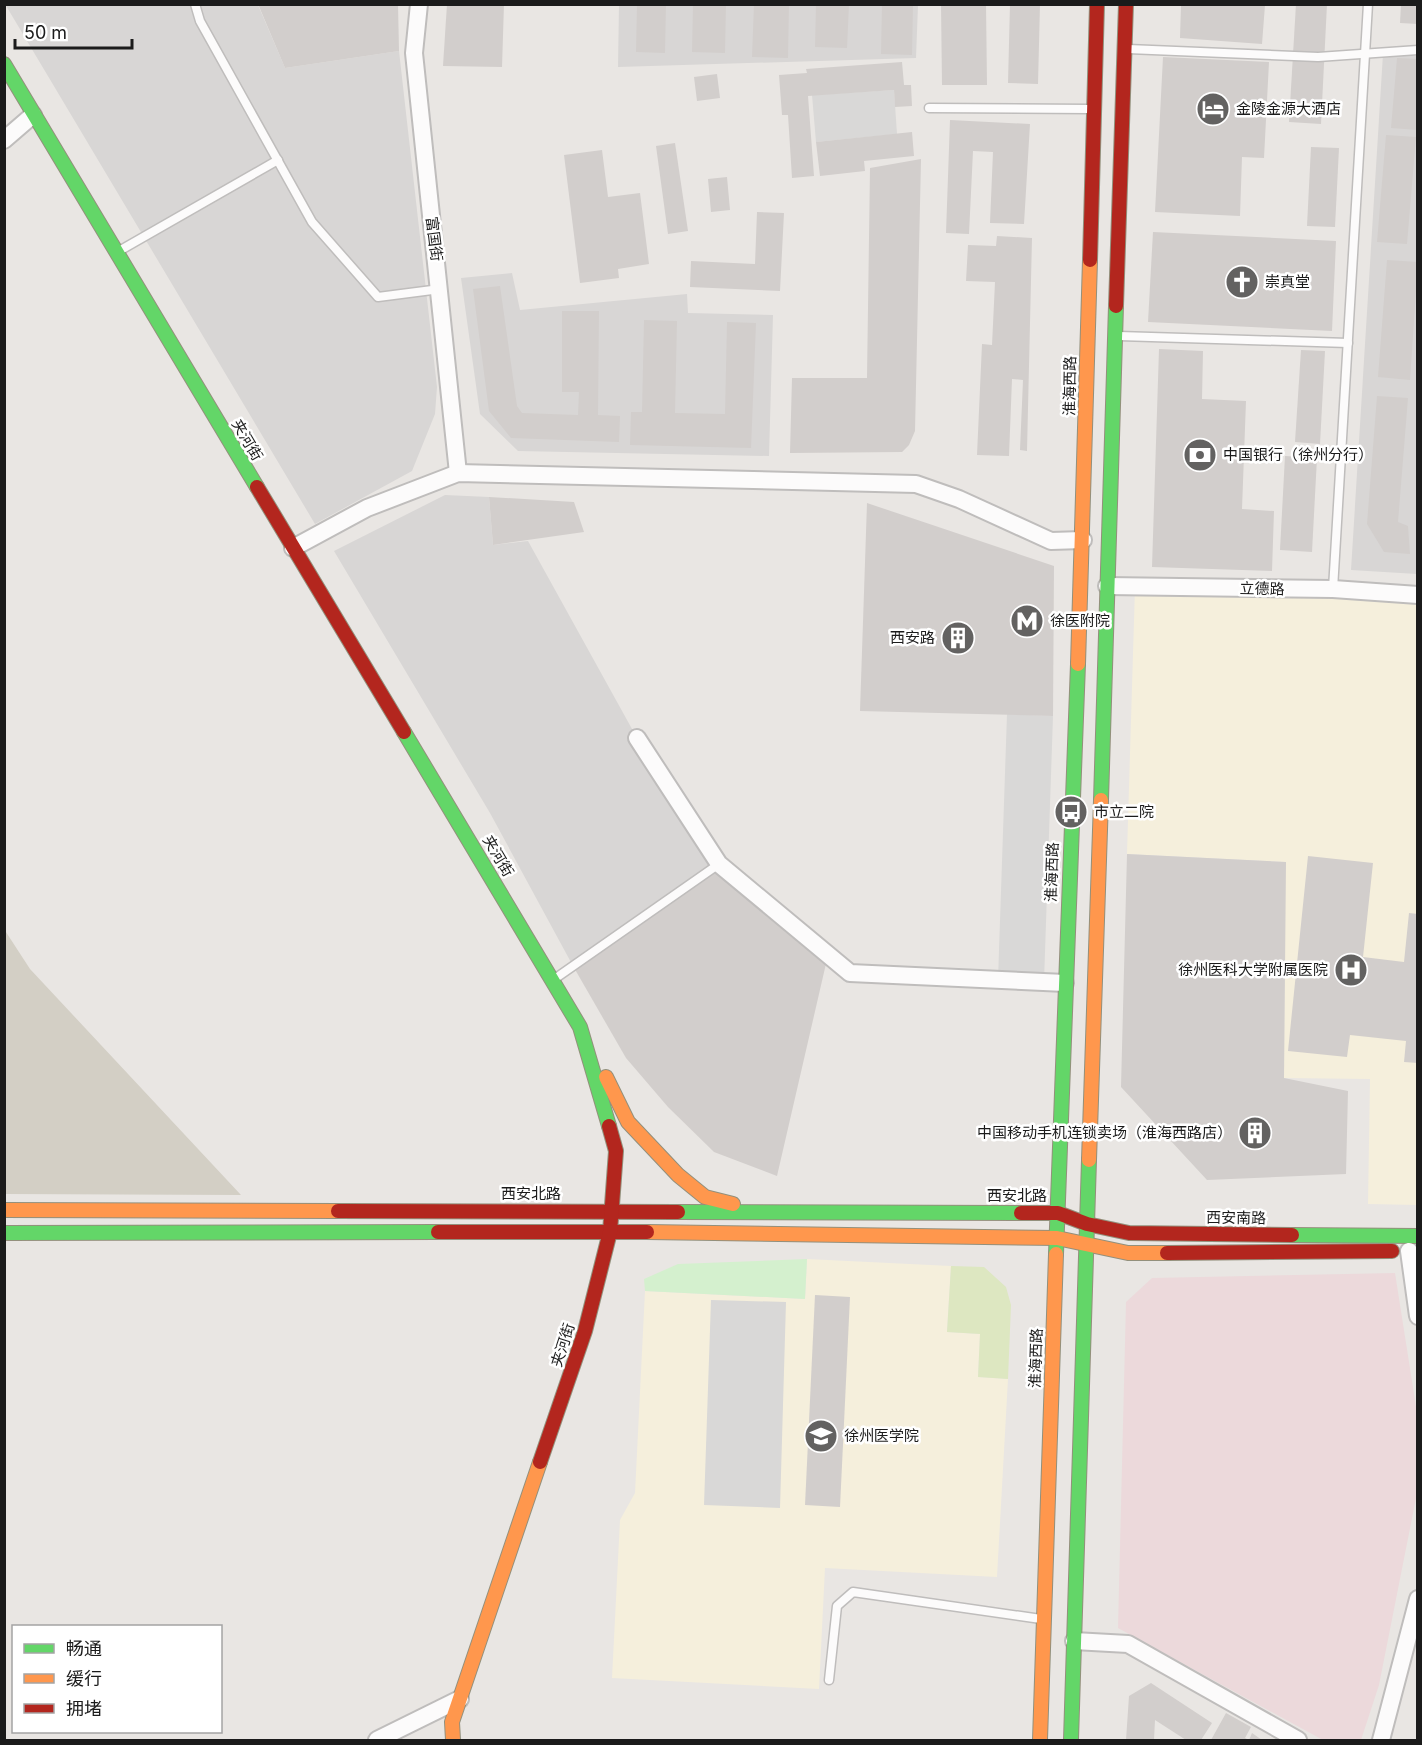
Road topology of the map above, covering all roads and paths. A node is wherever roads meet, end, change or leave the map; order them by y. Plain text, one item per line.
1 (195, 4) edge
2 (420, 4) edge
3 (1097, 4) edge
4 (1126, 4) edge
5 (1368, 4) edge
6 (1124, 49) junction
7 (1418, 50) edge
8 (1365, 53) junction
9 (4, 64) edge
10 (929, 108) dead end
11 (1094, 110) junction
12 (33, 115) junction
13 (4, 140) edge
14 (278, 160) junction
15 (116, 253) junction
16 (440, 289) junction
17 (1115, 336) junction
18 (1348, 343) junction
19 (458, 473) junction
20 (1083, 540) junction
21 (293, 548) junction
22 (1107, 586) junction
23 (1333, 589) junction
24 (1418, 595) edge
25 (637, 738) dead end
26 (719, 864) junction
27 (553, 980) junction
28 (1065, 983) junction
29 (580, 1027) junction
30 (4, 1210) edge
31 (612, 1211) junction
32 (757, 1211) junction
33 (1058, 1213) junction
34 (1087, 1224) junction
35 (610, 1232) junction
36 (4, 1233) edge
37 (1057, 1238) junction
38 (1086, 1246) junction
39 (1415, 1246) edge
40 (1418, 1316) edge
41 (1418, 1599) edge
42 (1044, 1619) junction
43 (1074, 1641) junction
44 (829, 1680) dead end
45 (460, 1699) junction
46 (377, 1740) edge
47 (453, 1740) edge
48 (1040, 1740) edge
49 (1071, 1740) edge
50 (1298, 1740) edge
51 (1381, 1740) edge

1 - 14 lane
2 - 16 street, 富国街
3 - 11 main road, 淮海西路
4 - 6 main road
5 - 8 lane
6 - 8 lane
6 - 17 main road
7 - 8 lane
8 - 18 lane
9 - 12 main road, 夹河街
10 - 11 lane
11 - 20 main road, 淮海西路
12 - 13 street
12 - 15 main road, 夹河街
14 - 15 lane
14 - 16 lane
15 - 21 main road, 夹河街
16 - 19 street, 富国街
17 - 18 lane
17 - 22 main road
18 - 23 lane
19 - 20 street
19 - 21 street
20 - 28 main road, 淮海西路
21 - 27 main road, 夹河街
22 - 23 street, 立德路
22 - 34 main road
23 - 24 street, 立德路
25 - 26 street
26 - 27 lane
26 - 28 street
27 - 29 main road, 夹河街
28 - 33 main road, 淮海西路
29 - 31 main road, 夹河街
29 - 32 main road
30 - 31 main road, 西安北路
31 - 32 main road, 西安北路
31 - 35 main road, 夹河街
32 - 33 main road, 西安北路
33 - 34 main road, 西安南路
33 - 37 main road, 淮海西路
34 - 38 main road
34 - 39 main road, 西安南路
35 - 36 main road
35 - 37 main road
35 - 45 main road, 夹河街
37 - 38 main road
37 - 42 main road, 淮海西路
38 - 39 main road
38 - 43 main road
39 - 40 street
41 - 51 street
42 - 44 lane
42 - 48 main road, 淮海西路
43 - 49 main road
43 - 50 street
45 - 46 street
45 - 47 main road, 夹河街

